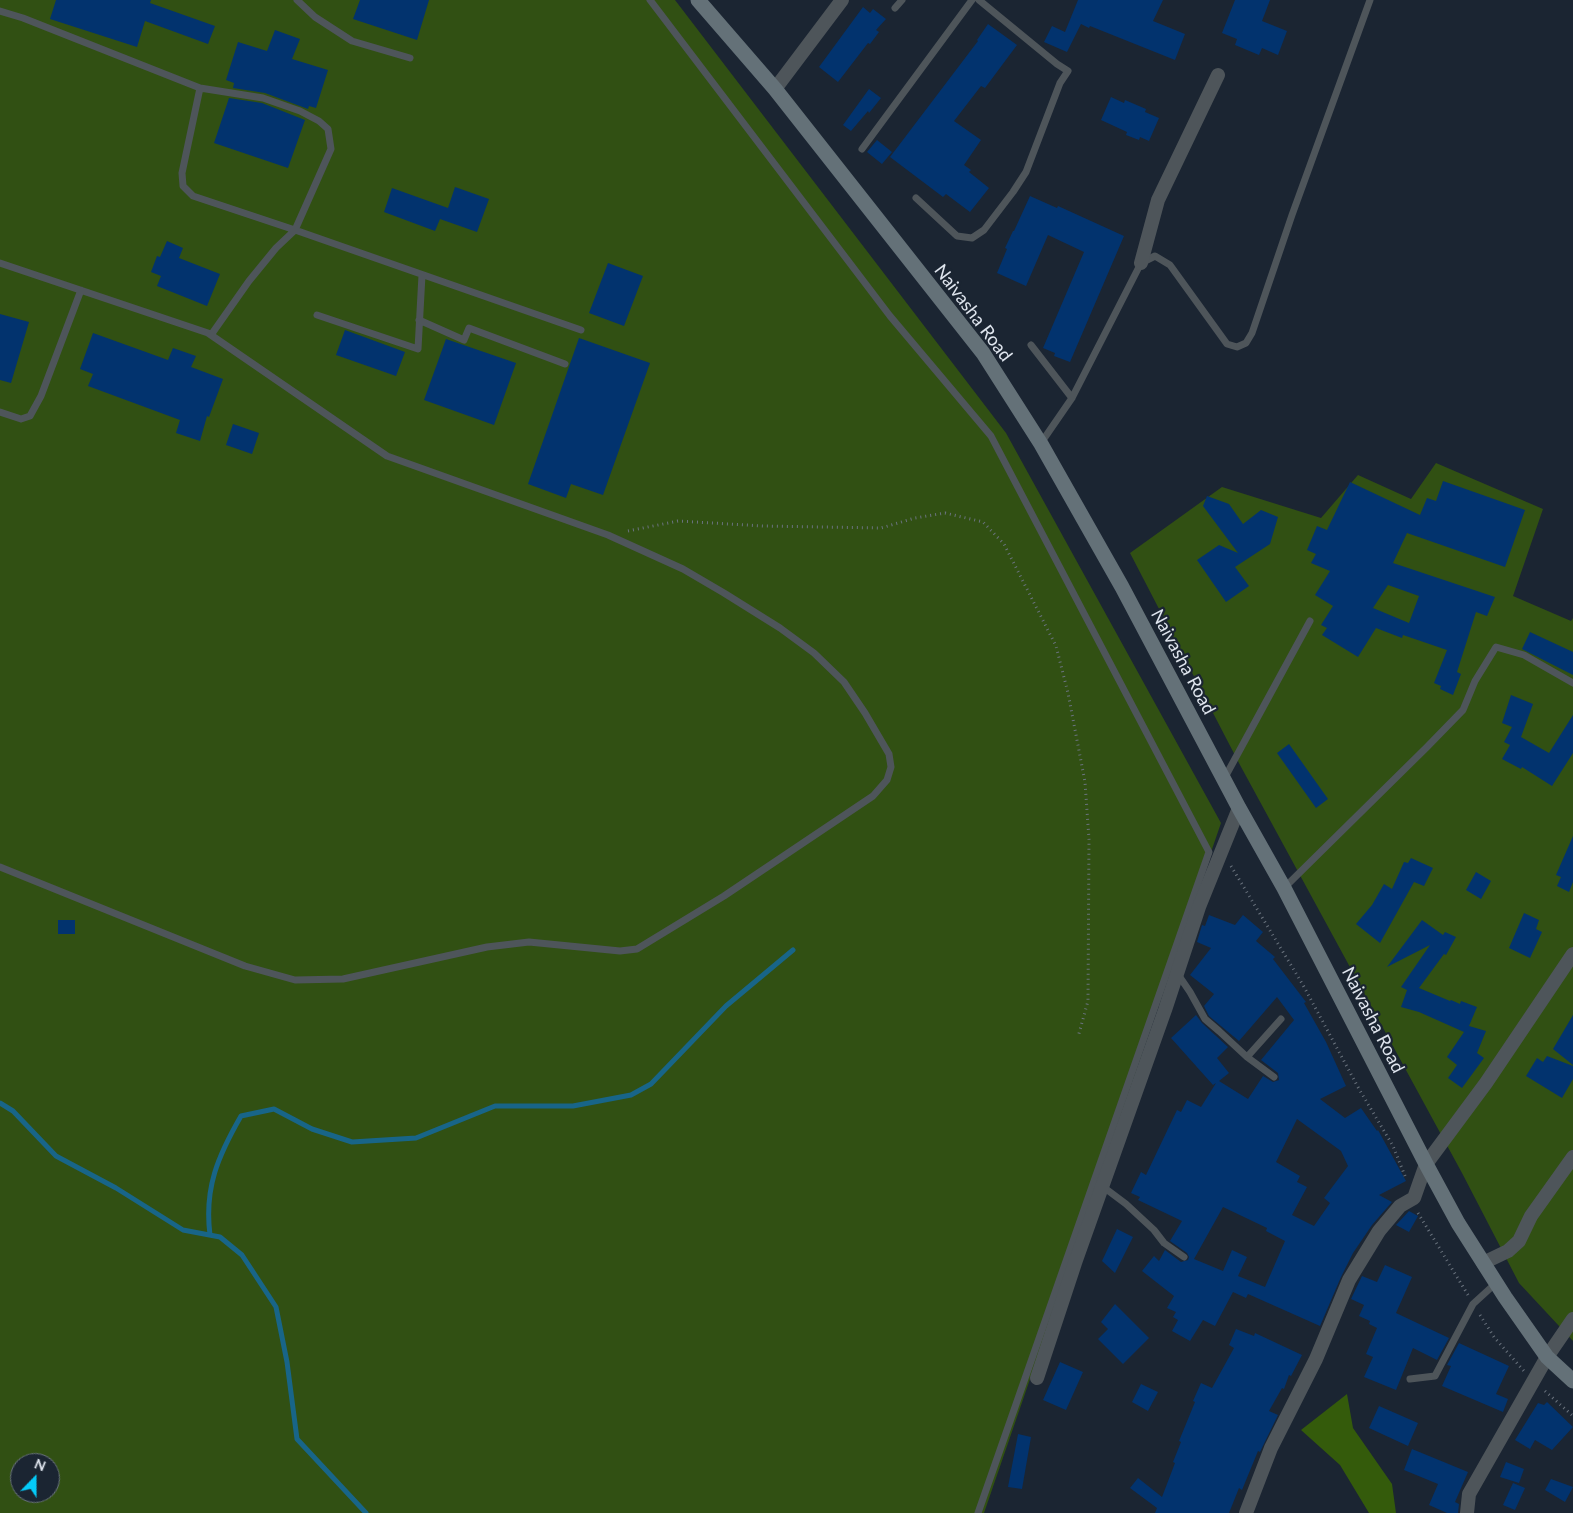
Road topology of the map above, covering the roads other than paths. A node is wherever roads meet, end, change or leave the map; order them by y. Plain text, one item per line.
1 (298, 0) edge
2 (650, 0) edge
3 (698, 0) edge
4 (842, 0) edge
5 (902, 0) edge
6 (972, 0) edge
7 (979, 0) edge
8 (1370, 0) edge
9 (896, 8) dead end
10 (0, 10) edge
11 (410, 58) dead end
12 (1218, 75) dead end
13 (200, 88) junction
14 (775, 90) junction
15 (862, 149) dead end
16 (916, 198) dead end
17 (295, 230) junction
18 (0, 262) edge
19 (1141, 263) junction
20 (422, 275) junction
21 (81, 290) junction
22 (317, 315) dead end
23 (419, 320) junction
24 (581, 330) dead end
25 (211, 336) junction
26 (1031, 345) dead end
27 (565, 364) dead end
28 (1072, 398) junction
29 (0, 412) edge
30 (1041, 444) junction
31 (1310, 621) dead end
32 (1573, 683) edge
33 (1224, 779) junction
34 (1239, 808) junction
35 (0, 867) edge
36 (1284, 888) junction
37 (1573, 954) edge
38 (1177, 973) junction
39 (1281, 1019) dead end
40 (1247, 1057) junction
41 (1274, 1077) dead end
42 (1573, 1157) edge
43 (1426, 1164) junction
44 (1102, 1186) junction
45 (1184, 1257) dead end
46 (1483, 1263) junction
47 (1496, 1283) junction
48 (1573, 1319) edge
49 (1547, 1357) junction
50 (1038, 1378) dead end
51 (1410, 1379) dead end
52 (1573, 1381) edge
53 (978, 1513) edge
54 (1246, 1513) edge
55 (1468, 1513) edge

1 - 11 lane
2 - 53 lane
3 - 14 main road, Naivasha Road
4 - 14 street
5 - 9 lane
6 - 15 lane
7 - 16 lane
8 - 19 lane
10 - 13 lane
12 - 19 street
13 - 17 lane
13 - 17 lane
14 - 30 main road, Naivasha Road
17 - 20 lane
17 - 25 lane
18 - 21 lane
19 - 28 lane
20 - 23 lane
20 - 24 lane
21 - 25 lane
21 - 29 lane
22 - 23 lane
23 - 27 lane
25 - 35 lane
26 - 28 lane
28 - 30 lane
30 - 33 main road, Naivasha Road
31 - 33 lane
32 - 36 lane
33 - 34 main road, Naivasha Road
34 - 36 main road, Naivasha Road
34 - 38 street
36 - 43 main road, Naivasha Road
37 - 43 street
38 - 40 lane
38 - 44 street
39 - 40 lane
40 - 41 lane
42 - 46 street
43 - 46 main road, Naivasha Road
43 - 54 street
44 - 45 lane
44 - 50 street
46 - 47 main road, Naivasha Road
47 - 49 main road, Naivasha Road
47 - 51 lane
48 - 49 street
49 - 52 main road, Naivasha Road
49 - 55 street

